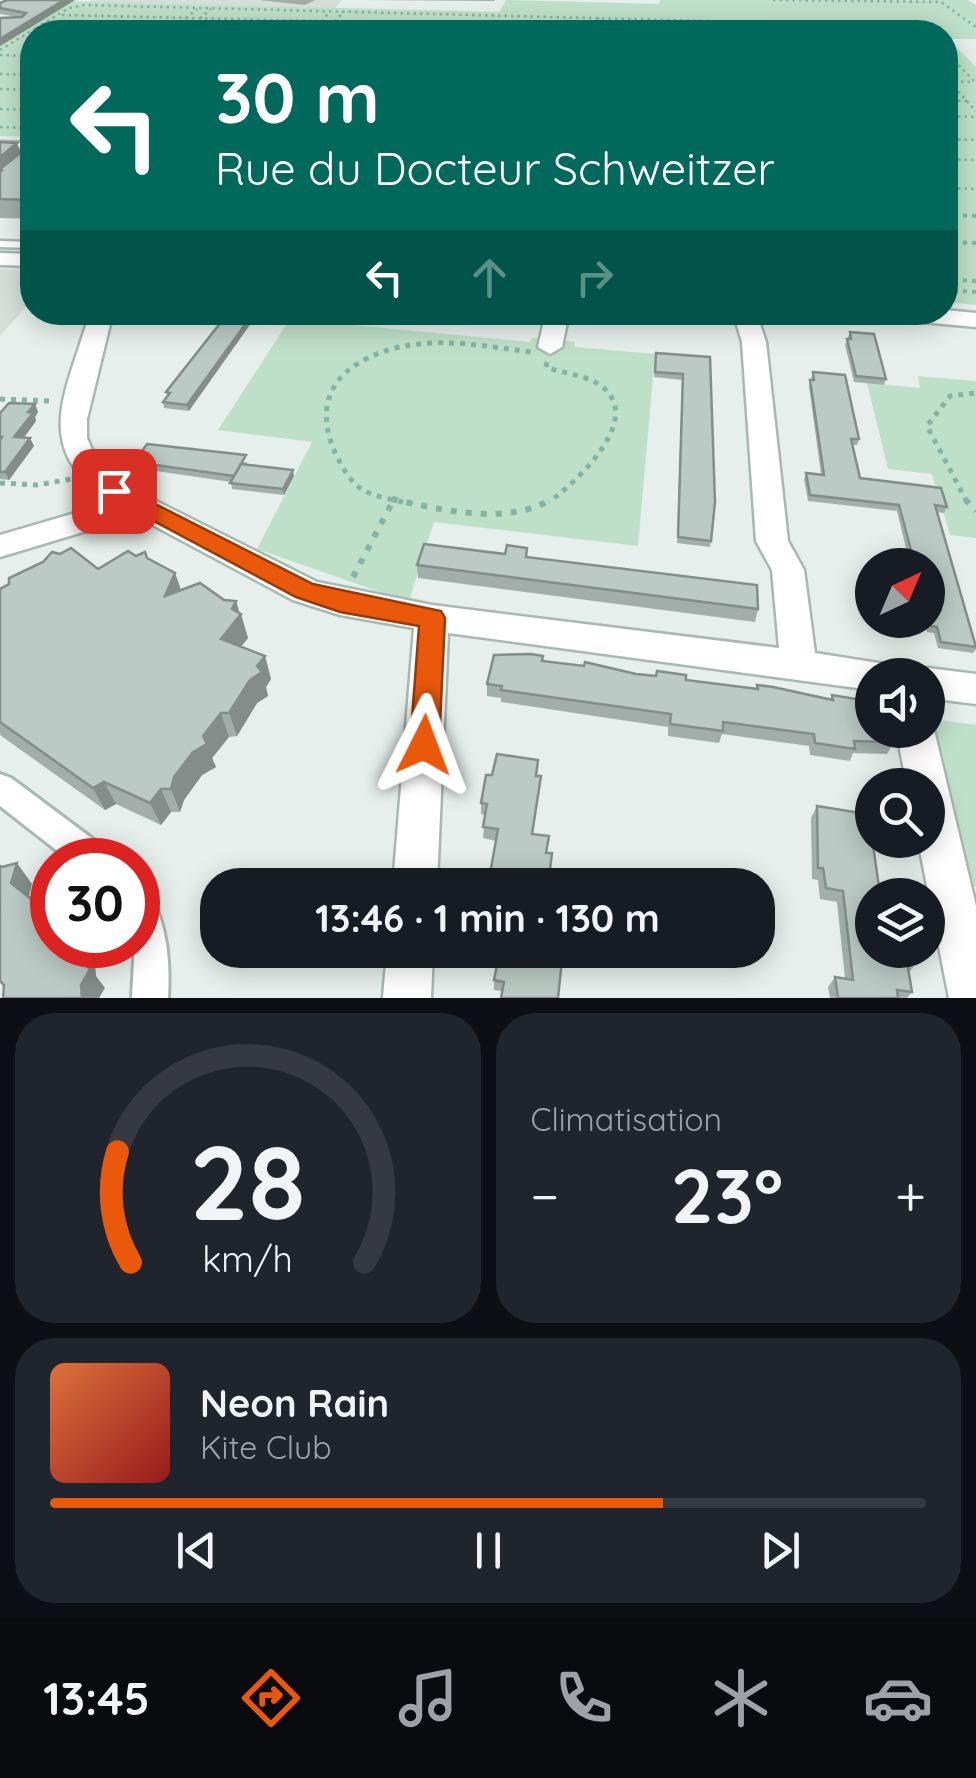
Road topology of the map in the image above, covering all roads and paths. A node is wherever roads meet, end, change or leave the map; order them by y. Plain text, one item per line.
1 (773, 0) edge
2 (198, 8) junction
3 (212, 8) junction
4 (330, 11) junction
5 (343, 12) junction
6 (58, 15) junction
7 (473, 15) junction
8 (186, 18) junction
9 (200, 18) junction
10 (598, 18) joint
11 (613, 18) joint
12 (50, 20) edge
13 (184, 20) edge
14 (198, 20) edge
15 (261, 20) edge
16 (323, 20) edge
17 (337, 20) edge
18 (472, 20) edge
19 (737, 20) edge
20 (976, 27) edge
21 (19, 39) edge
22 (0, 53) edge
23 (958, 92) edge
24 (958, 101) edge
25 (967, 101) junction
26 (976, 114) edge
27 (98, 325) edge
28 (555, 325) edge
29 (748, 325) edge
30 (550, 347) dead end
31 (976, 393) edge
32 (0, 399) edge
33 (76, 402) junction
34 (93, 475) junction
35 (0, 483) edge
36 (392, 501) junction
37 (139, 505) junction
38 (976, 511) edge
39 (0, 546) edge
40 (340, 602) junction
41 (432, 618) junction
42 (799, 664) junction
43 (855, 672) edge
44 (945, 685) edge
45 (976, 689) edge
46 (0, 788) edge
47 (65, 838) edge
48 (943, 858) edge
49 (415, 868) edge
50 (152, 968) edge
51 (409, 968) edge
52 (150, 998) edge
53 (407, 998) edge
54 (973, 998) edge

1 - 20 path
2 - 3 path
2 - 6 path
2 - 8 path
3 - 4 path
3 - 9 path
4 - 5 path
4 - 16 path
5 - 7 path
5 - 17 path
6 - 8 path
6 - 12 path
7 - 10 path
7 - 18 path
8 - 9 path
8 - 13 path
9 - 14 path
9 - 15 path
10 - 11 path
11 - 19 path
21 - 22 path
23 - 25 path
24 - 25 path
25 - 26 path
27 - 33 street
28 - 30 street
29 - 42 street
31 - 38 path
32 - 33 path
33 - 34 street
34 - 35 path
34 - 37 street
36 - 36 path
36 - 40 path
37 - 39 street
37 - 40 street
40 - 41 street
41 - 42 street
41 - 49 street
42 - 43 street
44 - 45 street
46 - 47 street
48 - 54 street
50 - 52 street
51 - 53 street

